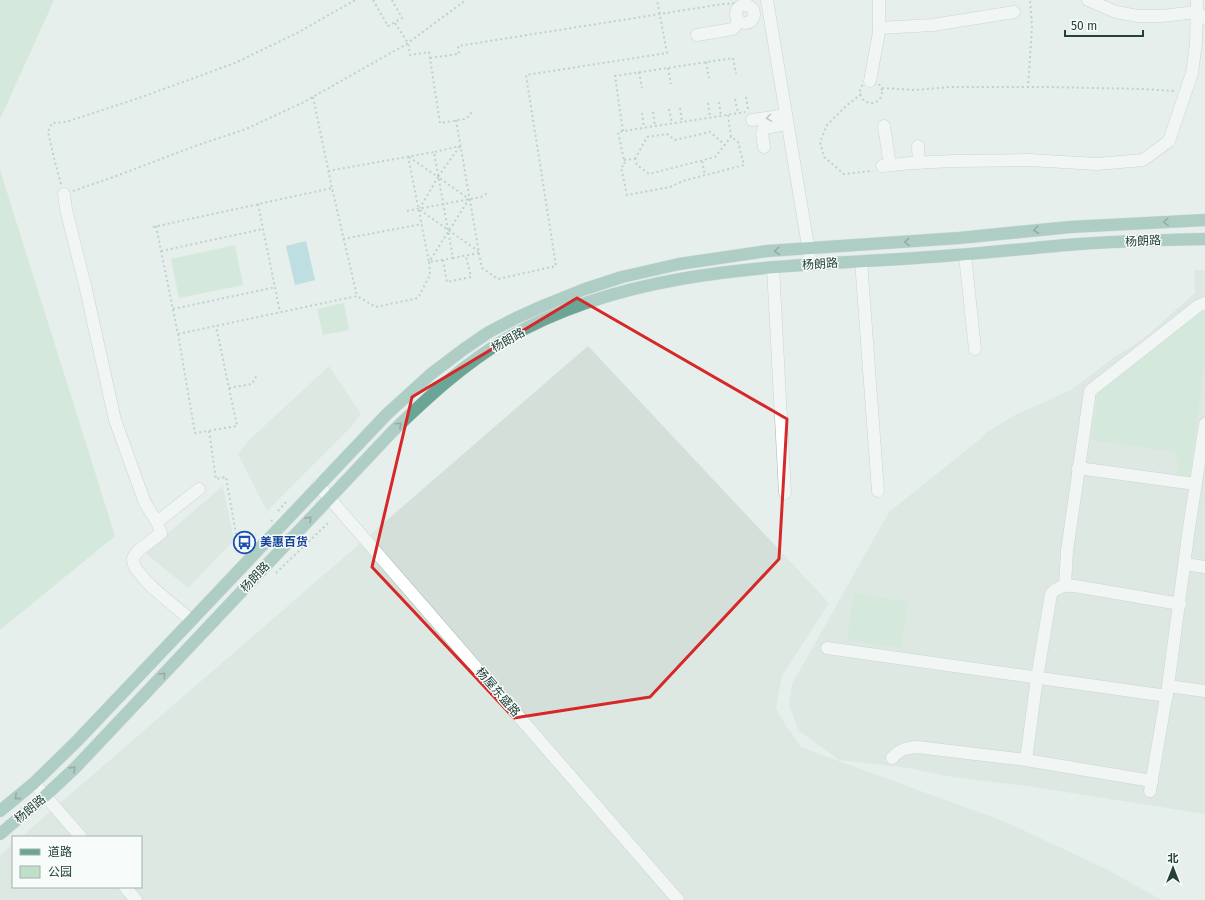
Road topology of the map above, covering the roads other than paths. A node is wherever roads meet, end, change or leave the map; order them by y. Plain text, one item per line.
1 (879, 0) edge
2 (1088, 0) edge
3 (1197, 0) edge
4 (768, 4) edge
5 (746, 6) edge
6 (1014, 12) dead end
7 (1201, 15) edge
8 (879, 28) junction
9 (697, 35) dead end
10 (870, 81) dead end
11 (752, 120) dead end
12 (787, 120) junction
13 (884, 126) dead end
14 (918, 146) dead end
15 (764, 147) dead end
16 (919, 162) junction
17 (64, 194) road end
18 (1205, 220) edge
19 (1205, 239) edge
20 (808, 248) junction
21 (965, 255) junction
22 (861, 261) junction
23 (811, 264) junction
24 (773, 267) junction
25 (1205, 303) edge
26 (975, 349) dead end
27 (1205, 424) edge
28 (1203, 452) edge
29 (1078, 468) junction
30 (1196, 484) junction
31 (318, 485) junction
32 (199, 489) dead end
33 (878, 491) dead end
34 (785, 493) dead end
35 (329, 498) junction
36 (157, 522) junction
37 (1185, 564) junction
38 (1205, 566) edge
39 (1065, 586) junction
40 (1180, 604) junction
41 (191, 620) junction
42 (827, 648) dead end
43 (1037, 678) junction
44 (1167, 691) junction
45 (1205, 691) edge
46 (892, 758) dead end
47 (1026, 760) junction
48 (34, 783) junction
49 (45, 796) junction
50 (0, 811) edge
51 (0, 834) edge
52 (80, 836) edge
53 (126, 888) edge
54 (136, 900) edge
55 (678, 900) edge

1 - 8 street
2 - 7 street
3 - 7 street
4 - 5 street
4 - 12 street
5 - 9 street
6 - 8 street
7 - 16 street
8 - 10 street
12 -> 11 street
12 - 15 street
12 - 20 street
13 - 16 street
14 - 16 street
17 - 36 street
18 -> 20 main road, 杨朗路
19 - 21 main road, 杨朗路
20 - 23 street
20 -> 31 main road, 杨朗路
21 - 22 main road, 杨朗路
21 - 26 street
22 - 23 main road, 杨朗路
22 - 33 street
23 - 24 main road, 杨朗路
24 - 34 street
35 -> 24 main road, 杨朗路
25 - 29 street
27 - 28 street
28 - 30 street
29 - 30 street
29 - 39 street
30 - 37 street
31 - 35 street, 杨屋东盛路
31 - 41 main road, 杨朗路
32 - 36 street
49 -> 35 main road, 杨朗路
35 - 55 street, 杨屋东盛路
36 - 41 street
37 - 38 street
37 - 40 street
39 - 40 street
39 - 43 street
40 - 44 street
41 - 48 main road, 杨朗路
42 - 43 street
43 - 44 street
43 - 47 street
44 - 45 street
44 - 47 street
46 - 47 street
48 - 49 street
48 -> 50 main road, 杨朗路
49 - 51 main road, 杨朗路
49 - 52 street
53 - 54 street

